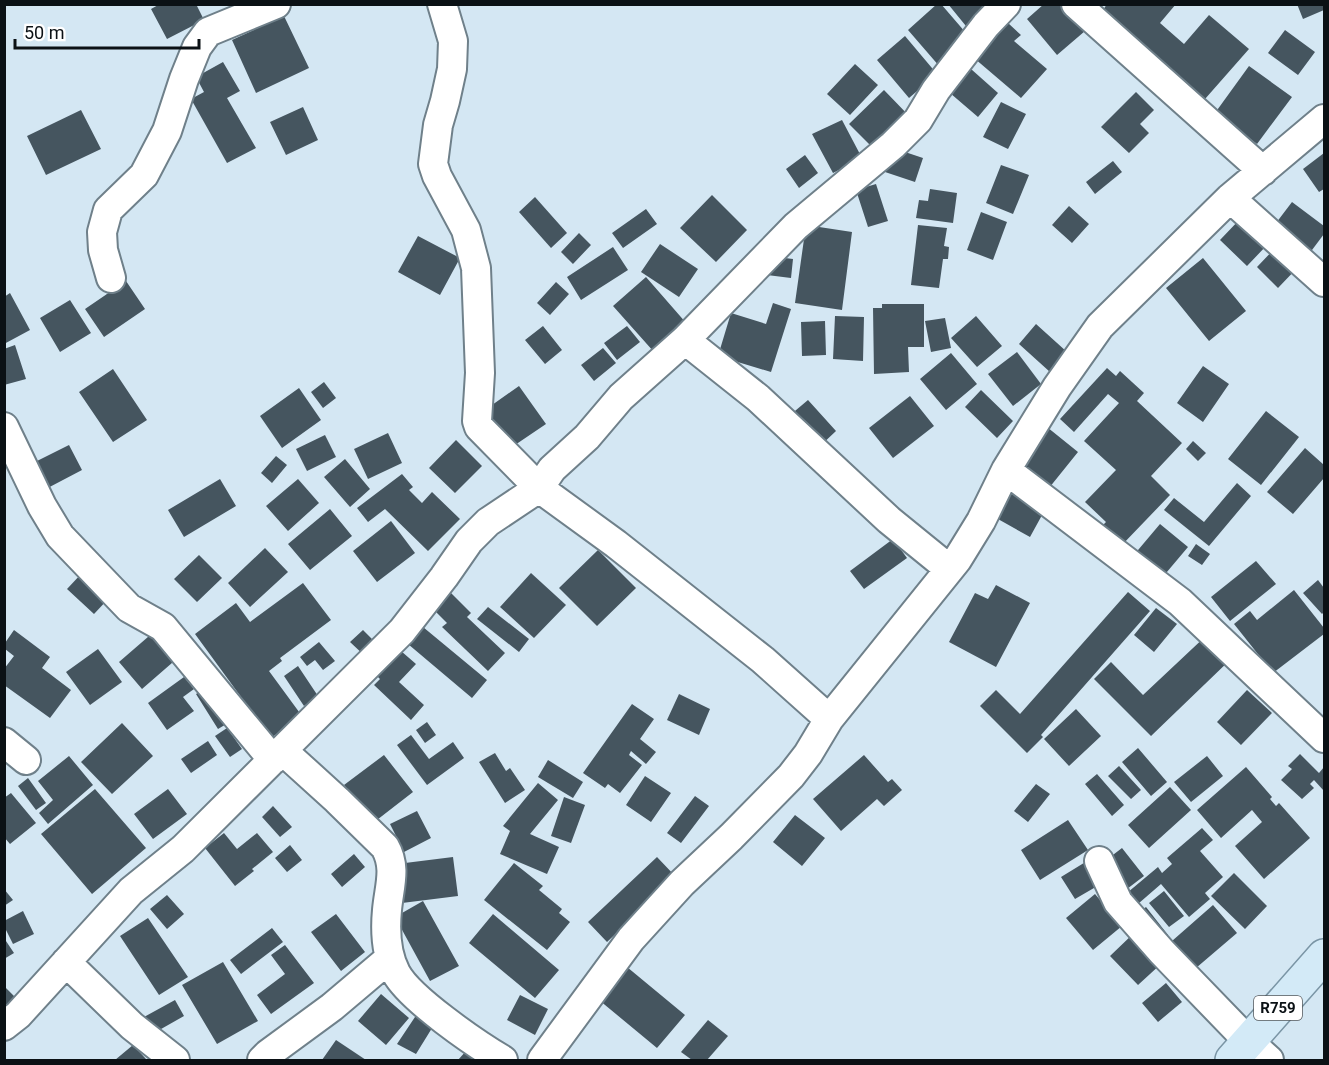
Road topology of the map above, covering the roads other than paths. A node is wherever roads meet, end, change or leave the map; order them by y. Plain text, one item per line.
1 (276, 4) edge
2 (442, 4) edge
3 (1006, 4) edge
4 (1076, 4) edge
5 (1324, 119) edge
6 (1263, 171) junction
7 (1230, 198) junction
8 (111, 278) dead end
9 (1324, 282) edge
10 (685, 340) junction
11 (4, 427) edge
12 (1006, 470) junction
13 (539, 488) junction
14 (948, 568) junction
15 (829, 719) junction
16 (1324, 738) edge
17 (4, 742) edge
18 (278, 755) junction
19 (27, 760) dead end
20 (1099, 861) dead end
21 (1324, 956) edge
22 (390, 958) junction
23 (66, 962) junction
24 (4, 1026) edge
25 (1250, 1054) edge
26 (175, 1060) edge
27 (262, 1060) edge
28 (503, 1060) edge
29 (542, 1060) edge

1 - 8 street
2 - 13 street
3 - 10 street
4 - 6 street
5 - 6 street
6 - 7 street
7 - 9 street
7 - 12 street
10 - 13 street
10 - 14 street
11 - 18 street
12 - 14 street
12 - 16 street
13 - 15 street
13 - 18 street
14 - 15 street
15 - 29 street
17 - 19 street
18 - 22 street
18 - 23 street
20 - 25 street
21 - 25 main road, R759
22 - 27 street
22 - 28 street
23 - 24 street
23 - 26 street

